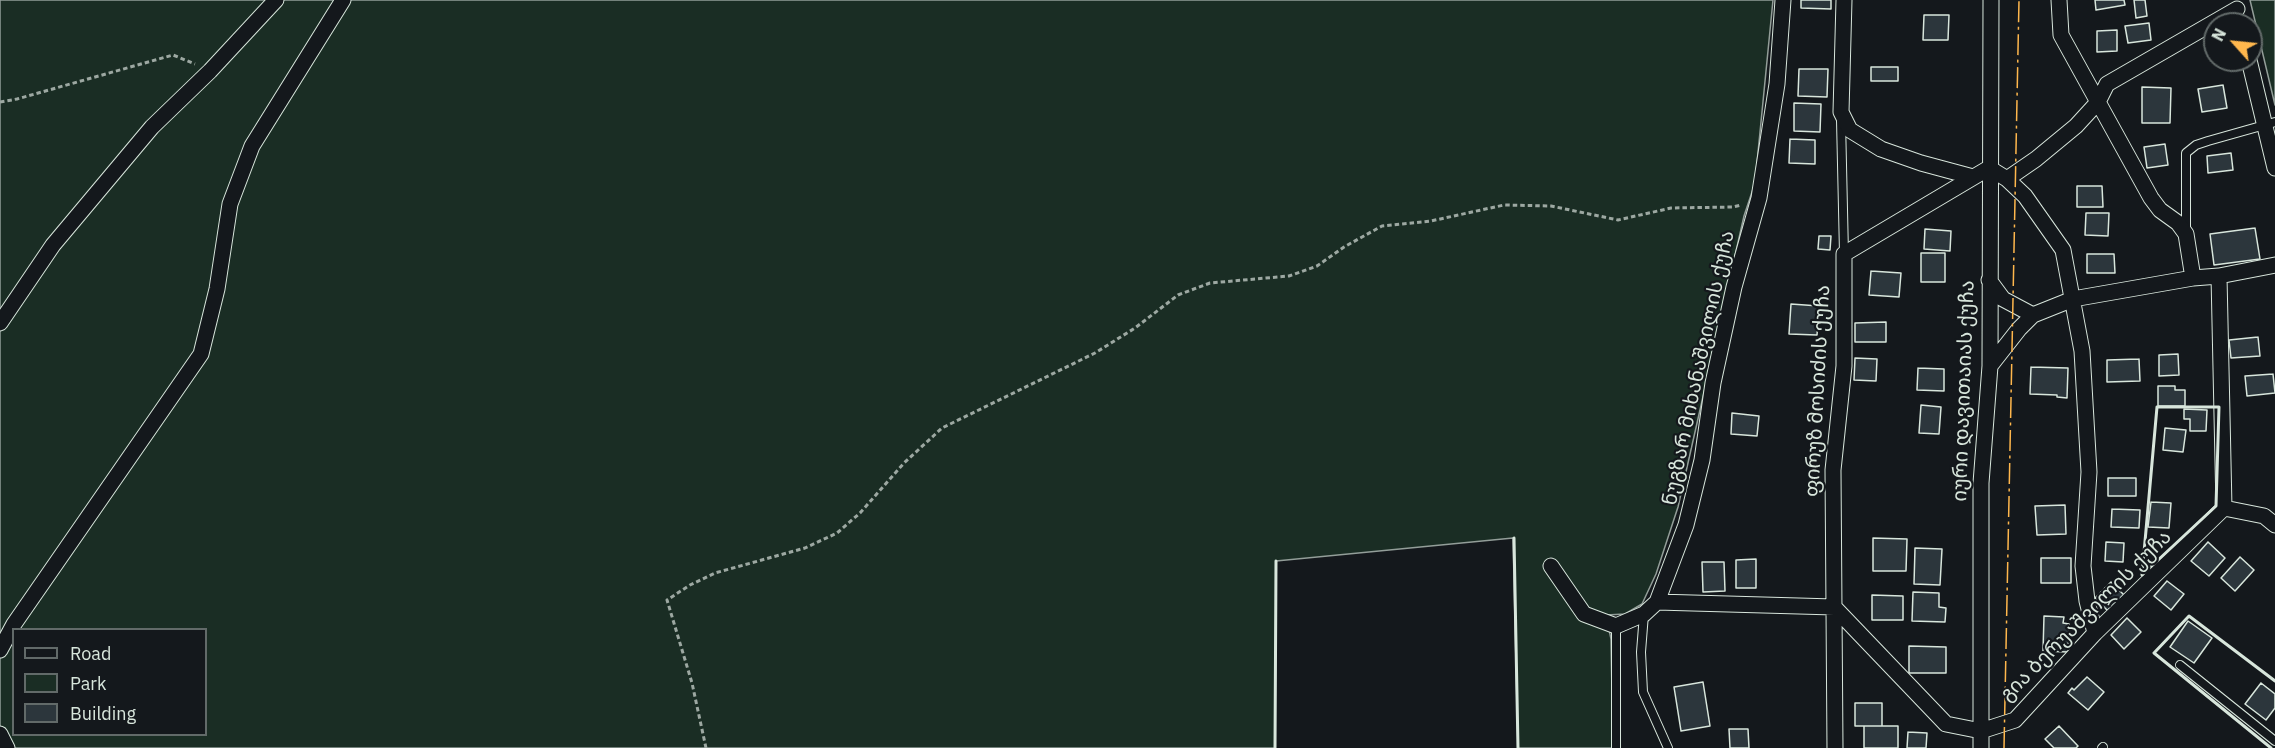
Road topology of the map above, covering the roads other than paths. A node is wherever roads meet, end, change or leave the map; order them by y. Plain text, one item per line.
1 (276, 0) edge
2 (343, 0) edge
3 (1783, 0) edge
4 (1844, 0) edge
5 (1991, 0) edge
6 (2060, 0) edge
7 (2237, 11) edge
8 (2252, 72) edge
9 (2098, 102) junction
10 (1841, 112) junction
11 (2270, 124) edge
12 (1989, 168) junction
13 (2275, 168) edge
14 (1973, 177) junction
15 (2007, 179) junction
16 (2186, 234) junction
17 (1844, 254) junction
18 (2275, 265) edge
19 (2219, 276) junction
20 (2193, 278) junction
21 (1989, 280) junction
22 (2073, 299) junction
23 (2033, 315) junction
24 (0, 323) edge
25 (1990, 366) junction
26 (2224, 508) junction
27 (2275, 525) edge
28 (1551, 566) dead end
29 (1657, 602) junction
30 (1834, 607) junction
31 (1644, 614) junction
32 (1616, 626) junction
33 (2095, 633) junction
34 (0, 650) edge
35 (2180, 665) dead end
36 (1981, 731) junction
37 (0, 734) edge
38 (2275, 741) edge
39 (7, 748) edge
40 (1616, 748) edge
41 (1668, 748) edge
42 (1835, 748) edge
43 (1981, 748) edge

1 - 24 street
2 - 34 street
3 - 29 street, ნუგზარ მიხანაშვილის ქუჩა
4 - 10 street, ფირუზ მოსიძის ქუჩა
5 - 12 street, იური დავითაიას ქუჩა
6 - 9 street
7 - 9 street
8 - 11 street
9 - 15 street
9 - 16 street
10 - 14 street
10 - 17 lane, ფირუზ მოსიძის ქუჩა
11 - 13 street
11 - 16 lane
12 - 14 street
12 - 15 street
12 - 21 street, იური დავითაიას ქუჩა
14 - 17 street
15 - 22 street
16 - 20 street
17 - 30 street, ფირუზ მოსიძის ქუჩა
18 - 19 street
19 - 20 street
19 - 26 street
20 - 22 street
21 - 23 street
21 - 25 street, იური დავითაიას ქუჩა
22 - 23 street
22 - 33 street
23 - 25 street
25 - 36 street, იური დავითაიას ქუჩა
26 - 27 street
26 - 33 street, გია ბერუაშვილის ქუჩა
28 - 32 street
29 - 30 street
29 - 31 street, ნუგზარ მიხანაშვილის ქუჩა
30 - 36 street
30 - 42 street, ფირუზ მოსიძის ქუჩა
31 - 32 street, ნუგზარ მიხანაშვილის ქუჩა
31 - 41 lane
32 - 40 lane
33 - 36 street, გია ბერუაშვილის ქუჩა
35 - 38 lane
36 - 43 street, იური დავითაიას ქუჩა
37 - 39 street

